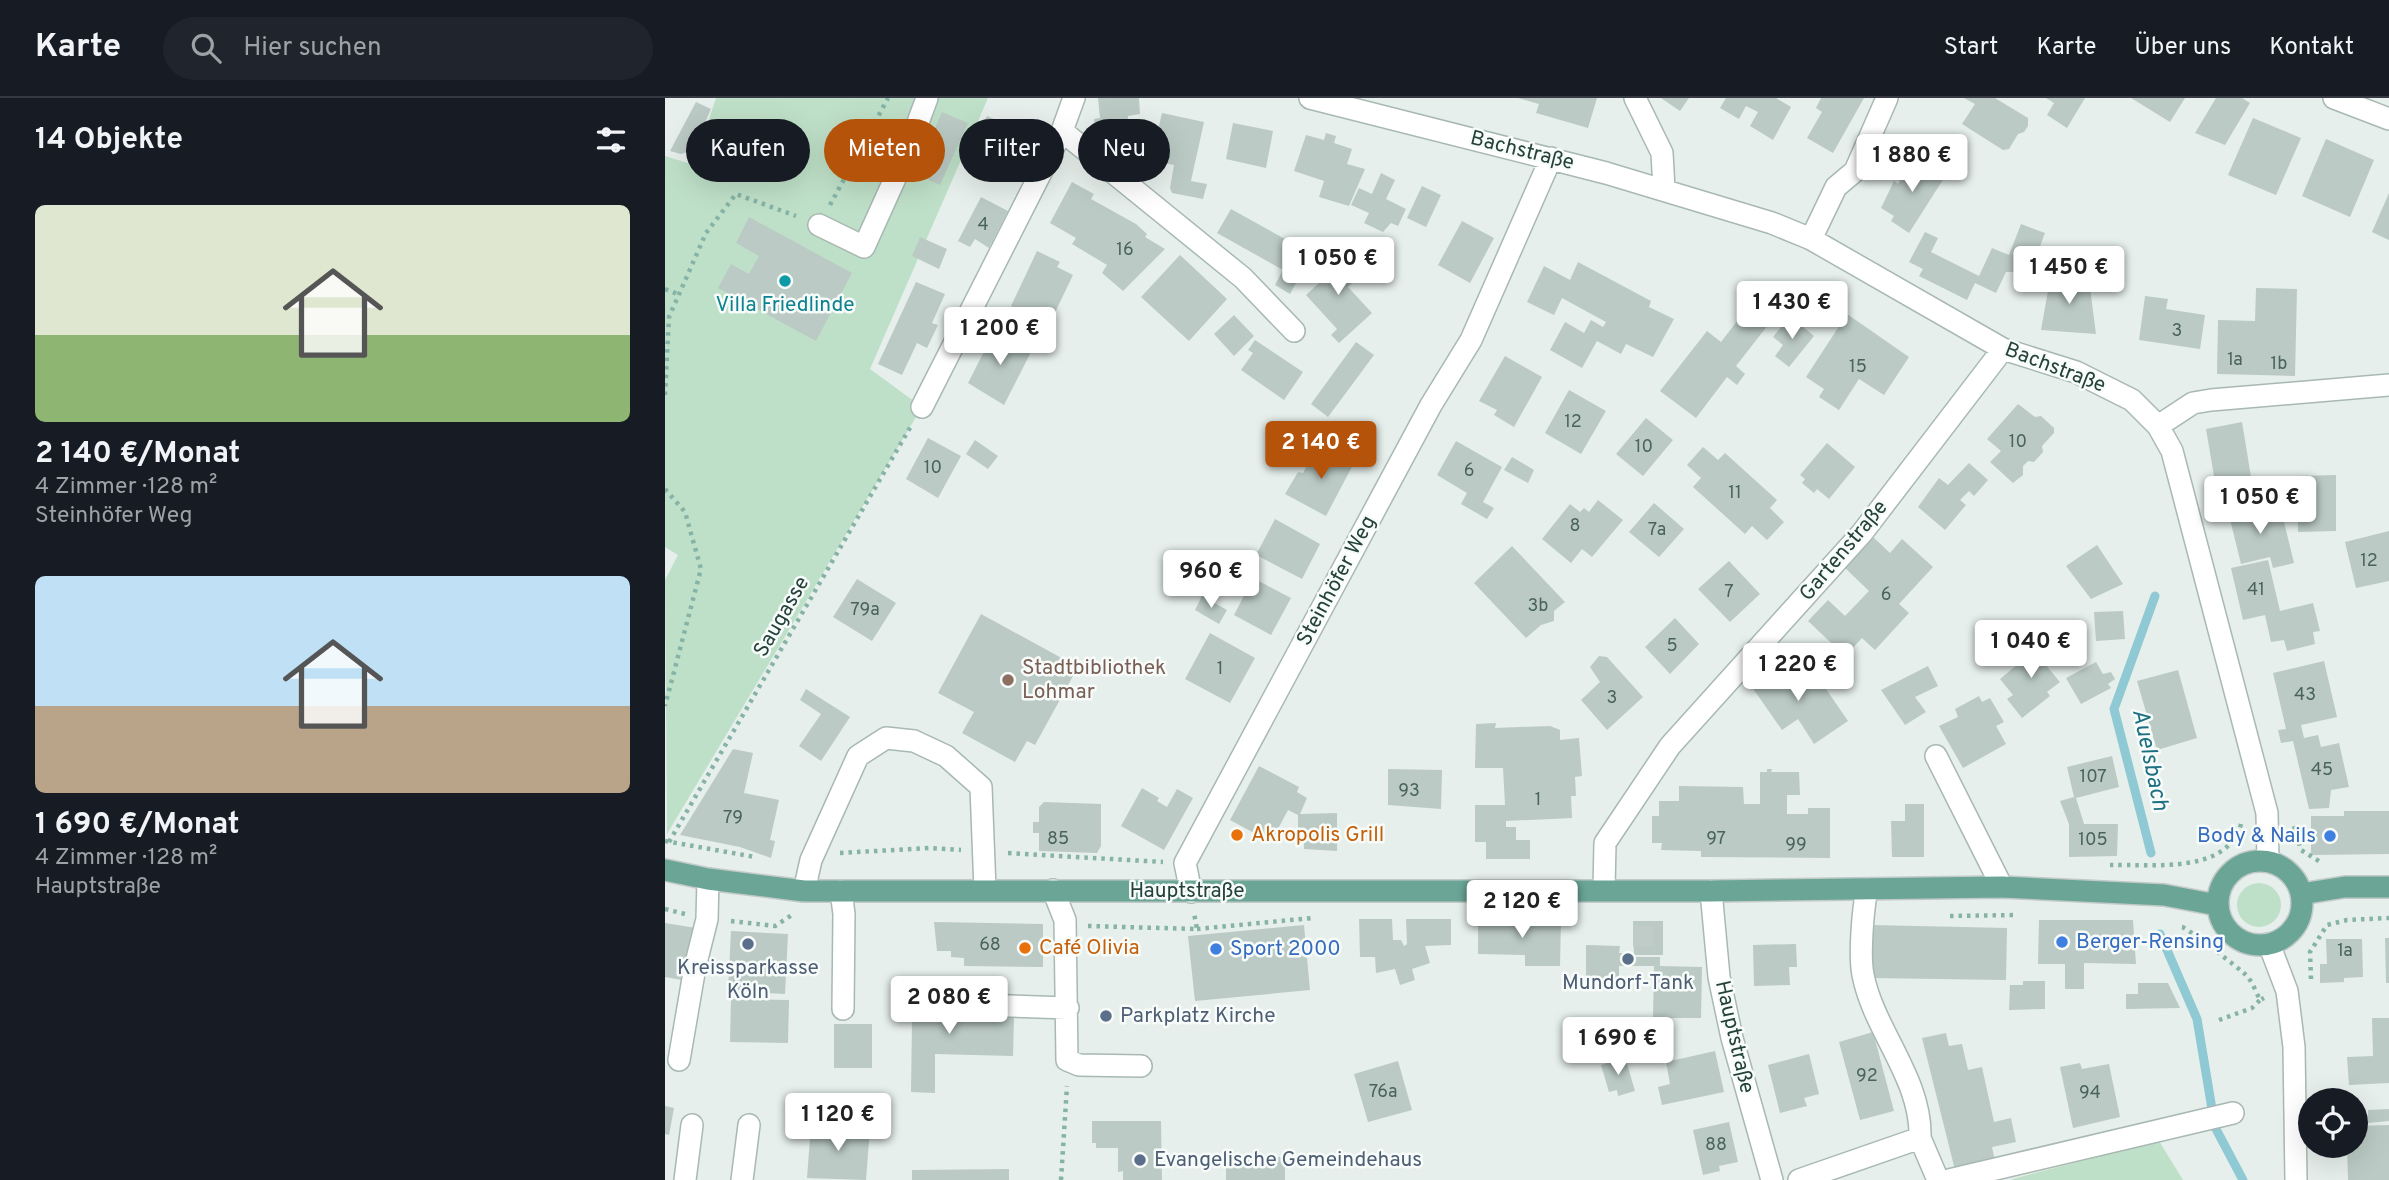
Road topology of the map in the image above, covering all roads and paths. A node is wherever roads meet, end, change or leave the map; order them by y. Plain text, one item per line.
1 (888, 98) edge
2 (927, 98) edge
3 (1074, 98) edge
4 (1310, 98) edge
5 (1635, 98) edge
6 (1887, 98) edge
7 (2334, 98) edge
8 (2389, 119) edge
9 (1064, 126) edge
10 (1064, 133) edge
11 (1551, 158) junction
12 (1036, 182) edge
13 (1664, 190) junction
14 (819, 225) junction
15 (1811, 239) junction
16 (665, 289) edge
17 (680, 295) junction
18 (1294, 331) dead end
19 (2003, 349) junction
20 (2389, 385) edge
21 (665, 395) edge
22 (922, 407) joint
23 (2158, 426) junction
24 (665, 489) edge
25 (665, 706) edge
26 (1936, 756) dead end
27 (667, 841) edge
28 (983, 851) junction
29 (759, 858) dead end
30 (811, 860) junction
31 (2268, 861) junction
32 (1185, 863) junction
33 (2175, 863) dead end
34 (2096, 865) dead end
35 (666, 871) edge
36 (708, 879) junction
37 (2002, 887) junction
38 (2389, 887) edge
39 (1604, 889) junction
40 (1867, 889) junction
41 (985, 890) junction
42 (1053, 890) junction
43 (804, 891) junction
44 (841, 891) junction
45 (1711, 891) junction
46 (1191, 892) junction
47 (2301, 894) junction
48 (2217, 905) junction
49 (2389, 918) edge
50 (1065, 920) junction
51 (2347, 920) dead end
52 (2269, 944) junction
53 (2260, 1000) dead end
54 (954, 1003) dead end
55 (1068, 1008) junction
56 (843, 1009) dead end
57 (2219, 1020) dead end
58 (679, 1060) dead end
59 (1067, 1060) junction
60 (1141, 1066) dead end
61 (2233, 1113) dead end
62 (692, 1125) dead end
63 (749, 1125) dead end
64 (1920, 1138) junction
65 (685, 1180) edge
66 (742, 1180) edge
67 (1061, 1180) edge
68 (1772, 1180) edge
69 (1798, 1180) edge
70 (1938, 1180) edge
71 (1949, 1180) edge
72 (2296, 1180) edge

1 - 14 path
2 - 14 street
3 - 9 street
4 - 11 street, Bachstraße
5 - 13 street
6 - 15 street
7 - 8 street
10 - 18 street
11 - 13 street, Bachstraße
11 - 32 street, Steinhöfer Weg
12 - 22 street
13 - 15 street, Bachstraße
14 - 17 path
15 - 19 street, Bachstraße
16 - 17 path
17 - 21 path
19 - 23 street, Bachstraße
19 - 39 street, Gartenstraße
20 - 23 street
22 - 27 path, Saugasse
23 - 31 street, Bachstraße
24 - 25 path
26 - 37 street
27 - 29 path
28 - 30 path
28 - 30 street
28 - 32 path
28 - 41 street
30 - 43 street
31 - 47 main road
31 - 48 main road
32 - 46 street
33 - 34 path
35 - 36 main road, Hauptstraße
36 - 43 main road, Hauptstraße
36 - 58 street
37 - 40 main road, Hauptstraße
37 - 48 main road, Hauptstraße
38 - 47 main road
39 - 45 main road, Hauptstraße
39 - 46 main road, Hauptstraße
40 - 45 main road, Hauptstraße
40 - 64 street
41 - 42 main road, Hauptstraße
41 - 44 main road, Hauptstraße
42 - 46 main road, Hauptstraße
42 - 50 street
43 - 44 main road, Hauptstraße
44 - 56 street
45 - 68 street, Hauptstraße
46 - 50 path
47 - 52 main road
48 - 52 main road
49 - 51 path
50 - 55 street
52 - 72 street
53 - 57 path
54 - 55 street
55 - 59 street
59 - 60 street
59 - 67 path
61 - 71 street
62 - 65 street
63 - 66 street
64 - 69 street
64 - 70 street

